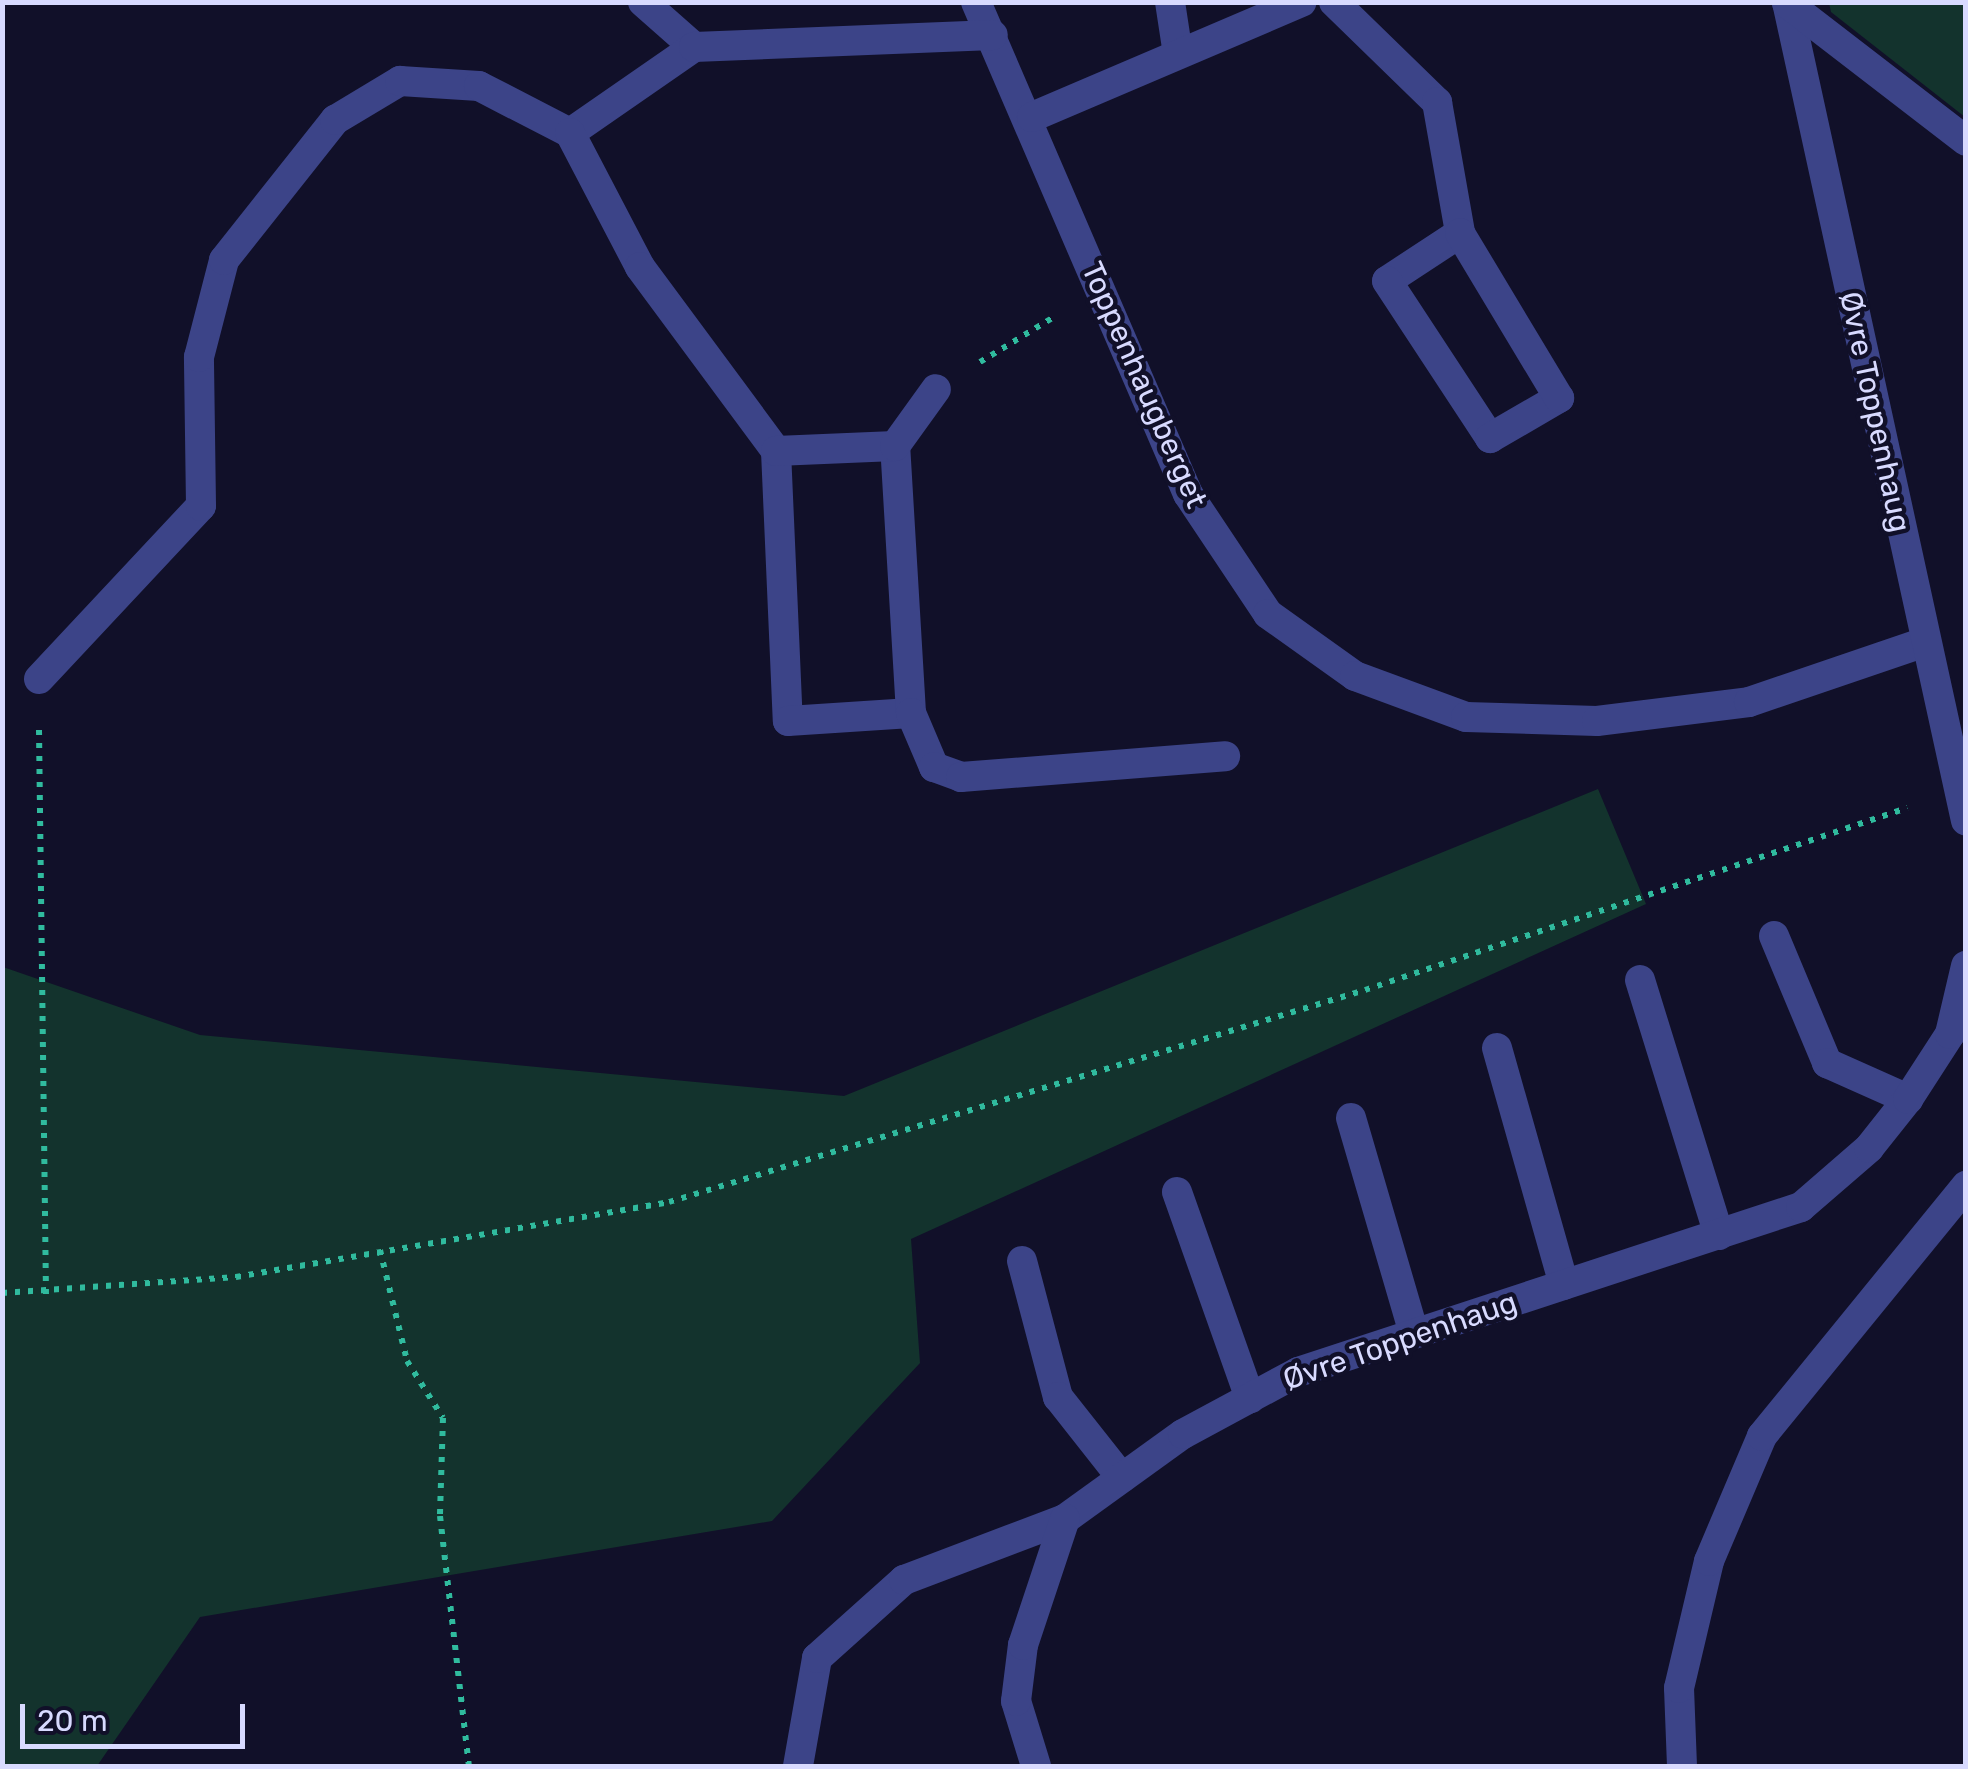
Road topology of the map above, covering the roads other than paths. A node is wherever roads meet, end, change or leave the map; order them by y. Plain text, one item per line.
1 (644, 2) edge
2 (976, 2) edge
3 (1170, 2) edge
4 (1300, 2) edge
5 (1334, 2) edge
6 (1787, 2) edge
7 (993, 36) junction
8 (694, 47) junction
9 (1177, 48) junction
10 (1032, 117) junction
11 (570, 133) junction
12 (1966, 141) edge
13 (1460, 233) junction
14 (936, 389) road end
15 (895, 446) junction
16 (776, 451) junction
17 (1925, 642) junction
18 (39, 679) road end
19 (911, 713) junction
20 (1225, 756) dead end
21 (1966, 821) edge
22 (1774, 936) dead end
23 (1966, 966) edge
24 (1640, 980) dead end
25 (1497, 1048) dead end
26 (1908, 1099) junction
27 (1351, 1118) dead end
28 (1966, 1186) edge
29 (1178, 1192) dead end
30 (1718, 1235) junction
31 (1022, 1261) dead end
32 (1564, 1285) junction
33 (1414, 1333) junction
34 (1250, 1398) junction
35 (1122, 1478) junction
36 (1065, 1519) junction
37 (798, 1766) edge
38 (1036, 1766) edge
39 (1682, 1766) edge

1 - 8 street
2 - 7 street, Toppenhaugberget
3 - 9 street
4 - 9 street
5 - 13 street
6 - 12 street
6 - 17 street, Øvre Toppenhaug
7 - 8 street
7 - 10 street, Toppenhaugberget
8 - 11 street
9 - 10 street
10 - 17 street, Toppenhaugberget
11 - 16 street
11 - 18 street
13 - 13 street
14 - 15 street
15 - 16 street
15 - 19 street
16 - 19 street
17 - 21 street, Øvre Toppenhaug
19 - 20 street
22 - 26 street
23 - 26 street, Øvre Toppenhaug
24 - 30 street
25 - 32 street
26 - 30 street, Øvre Toppenhaug
27 - 33 street
28 - 39 street
29 - 34 street
30 - 32 street, Øvre Toppenhaug
31 - 35 street
32 - 33 street, Øvre Toppenhaug
33 - 34 street, Øvre Toppenhaug
34 - 35 street, Øvre Toppenhaug
35 - 36 street, Øvre Toppenhaug
36 - 37 street, Øvre Toppenhaug
36 - 38 street

